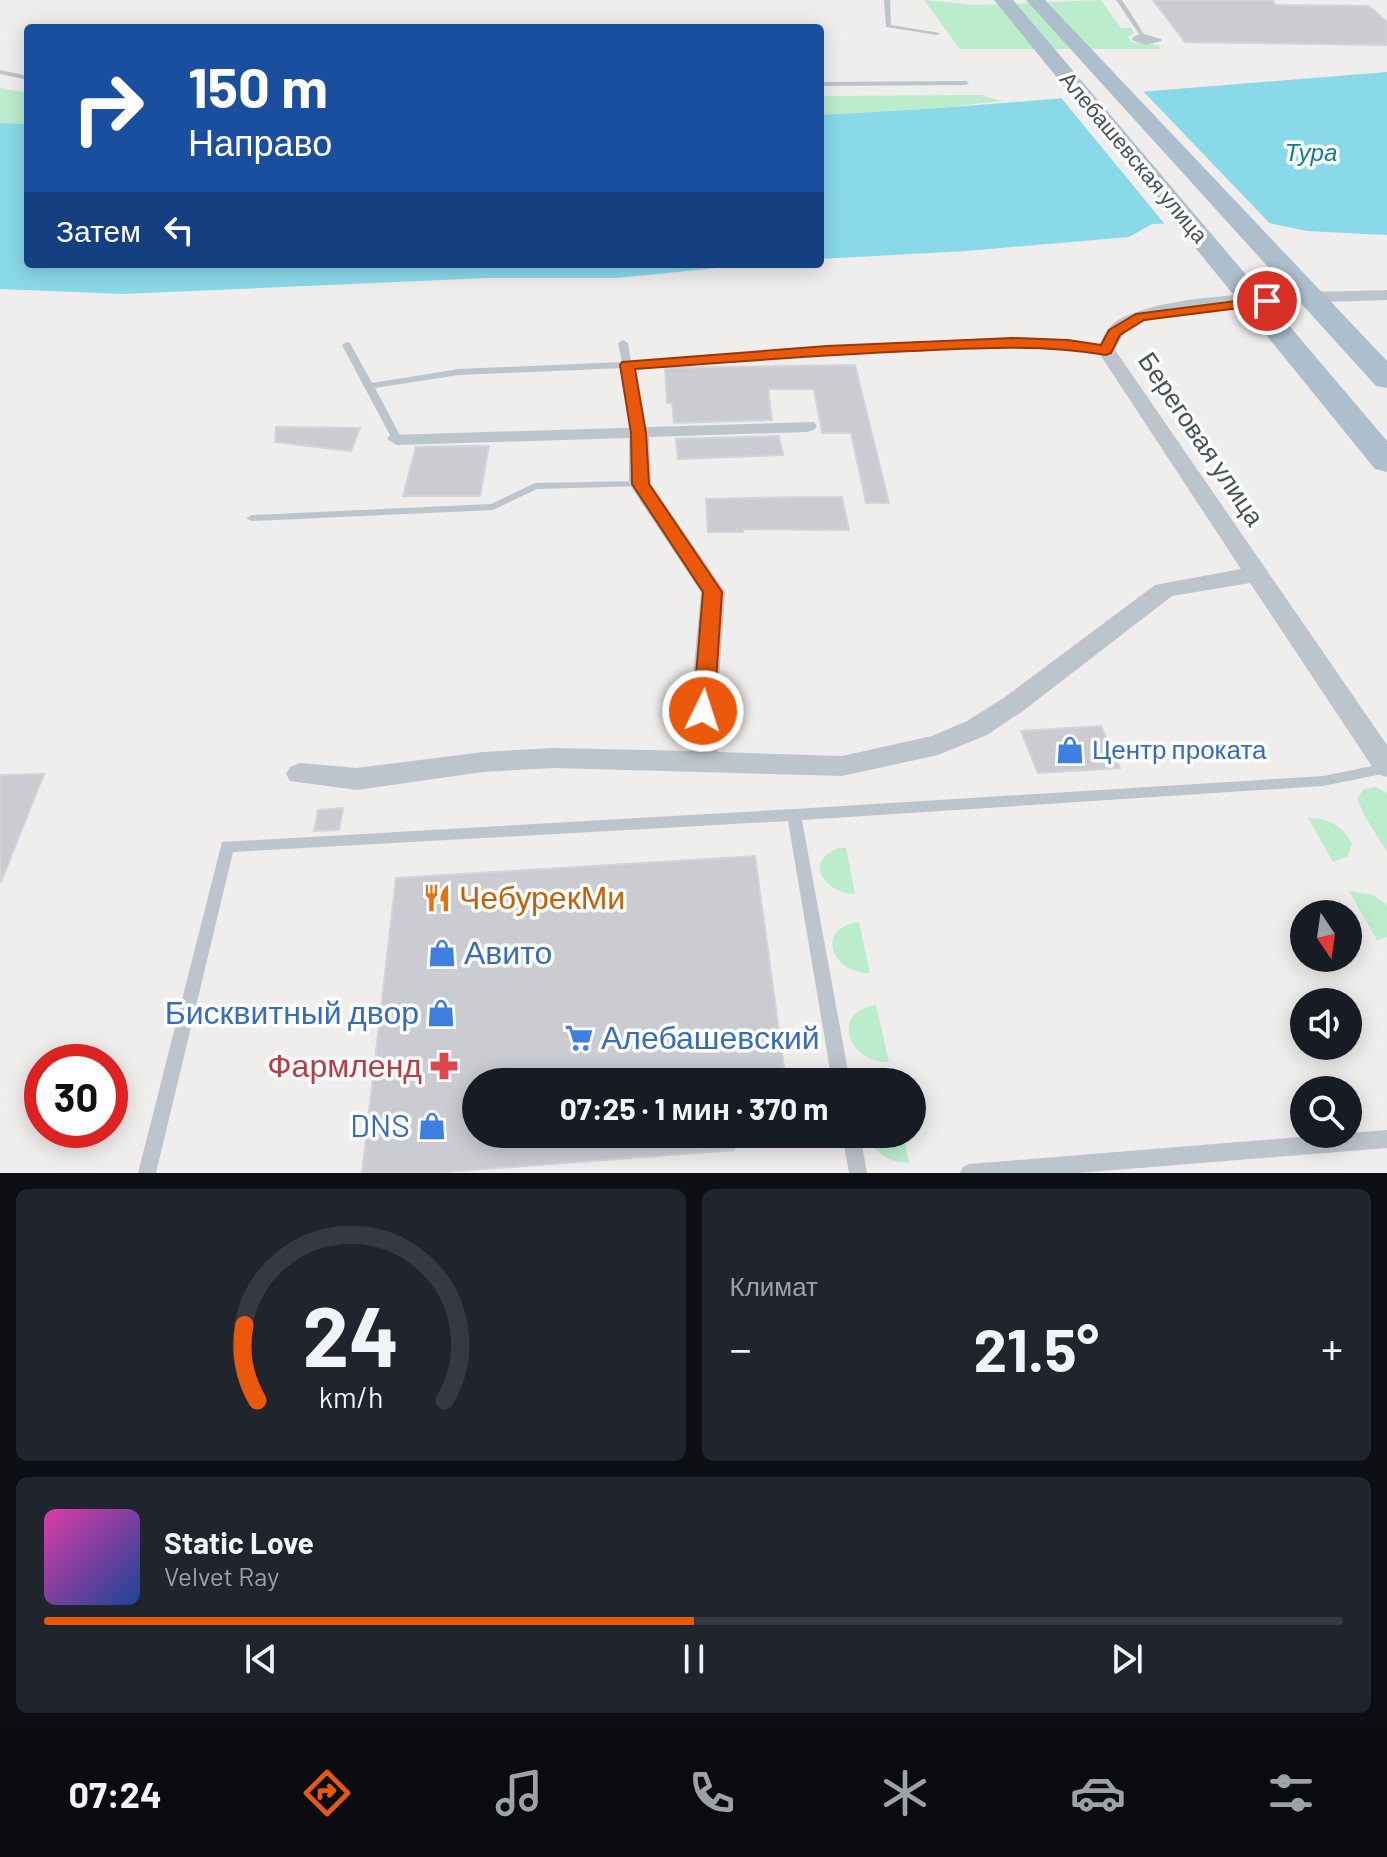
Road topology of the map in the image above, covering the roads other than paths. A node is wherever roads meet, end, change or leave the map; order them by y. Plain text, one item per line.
1 (887, 0) edge
2 (1003, 0) edge
3 (1035, 0) edge
4 (1119, 0) edge
5 (937, 33) dead end
6 (1142, 35) dead end
7 (0, 72) edge
8 (24, 77) edge
9 (966, 83) dead end
10 (824, 84) edge
11 (1387, 297) edge
12 (623, 343) dead end
13 (347, 345) dead end
14 (1358, 346) junction
15 (1106, 350) junction
16 (1296, 350) junction
17 (627, 365) junction
18 (1387, 379) edge
19 (369, 386) junction
20 (1387, 404) edge
21 (1352, 419) junction
22 (807, 426) dead end
23 (639, 433) junction
24 (397, 439) joint
25 (1387, 462) edge
26 (640, 484) junction
27 (252, 518) dead end
28 (1259, 574) junction
29 (707, 761) junction
30 (1387, 767) edge
31 (300, 774) dead end
32 (794, 815) junction
33 (839, 1068) edge
34 (1387, 1139) edge
35 (854, 1148) edge
36 (147, 1173) edge
37 (858, 1173) edge
38 (969, 1173) edge

1 - 5 lane
2 - 16 main road, Алебашевская улица
3 - 14 main road, Алебашевская улица
4 - 6 lane
7 - 8 lane
9 - 10 lane
11 - 15 street, Береговая улица
12 - 17 lane
13 - 19 lane
14 - 16 main road
14 - 18 main road, Алебашевская улица
15 - 17 lane
15 - 28 street, Береговая улица
16 - 21 main road, Алебашевская улица
17 - 19 lane
17 - 23 lane
19 - 24 lane
20 - 21 main road
21 - 25 main road, Алебашевская улица
22 - 23 street
23 - 24 street
23 - 26 street
26 - 27 lane
26 - 29 street
28 - 29 street
28 - 30 street, Береговая улица
29 - 31 street
30 - 32 lane
32 - 33 lane
32 - 36 lane
34 - 38 lane
35 - 37 lane

